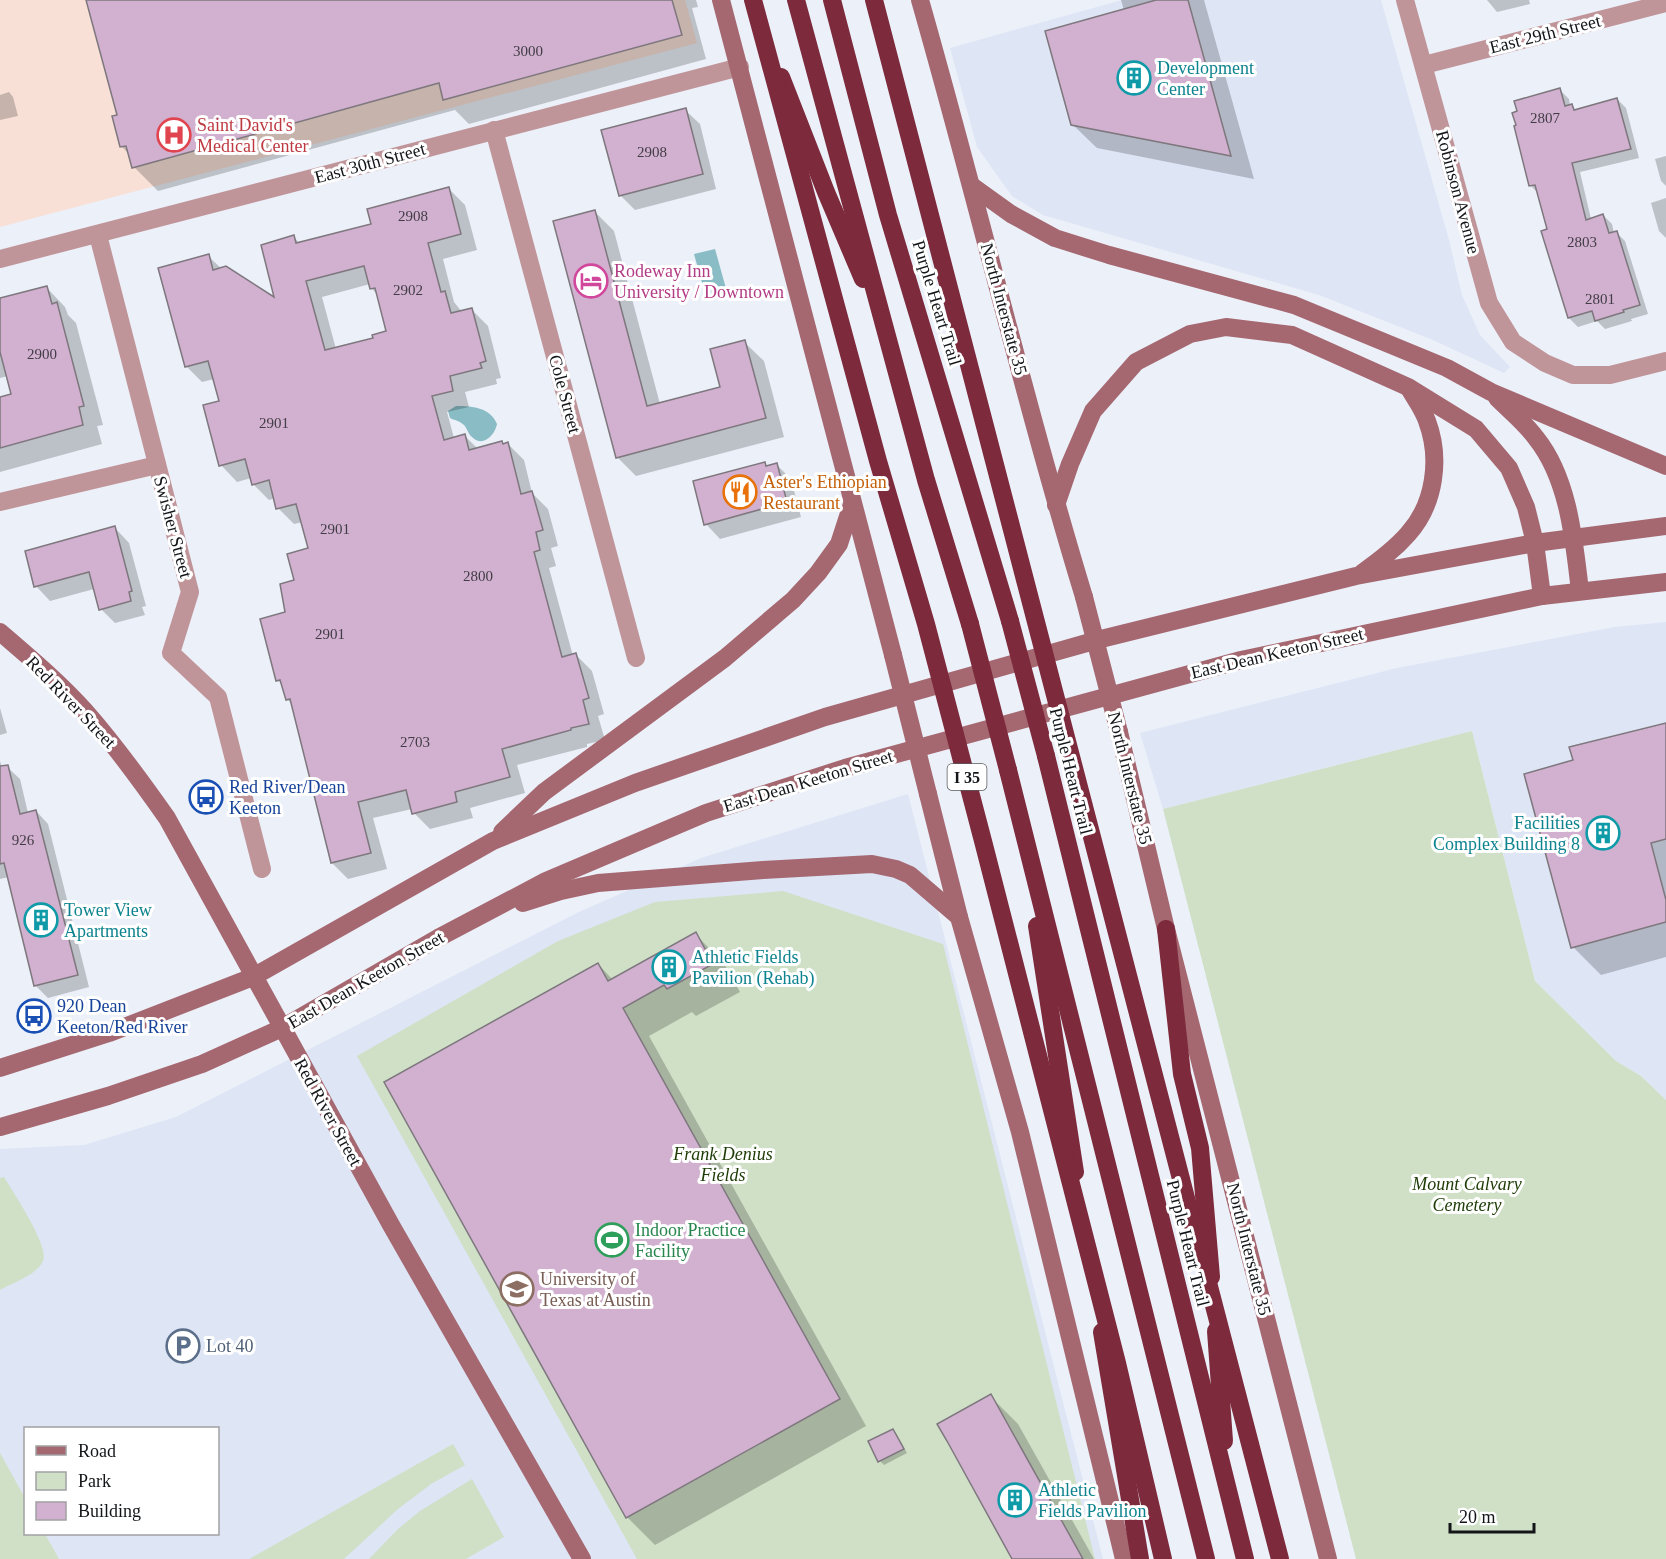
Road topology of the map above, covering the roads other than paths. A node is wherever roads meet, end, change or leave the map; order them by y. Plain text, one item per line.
1 (721, 0) edge
2 (752, 0) edge
3 (796, 0) edge
4 (832, 0) edge
5 (874, 0) edge
6 (920, 0) edge
7 (1405, 0) edge
8 (1666, 3) edge
9 (1424, 65) junction
10 (740, 67) junction
11 (494, 130) junction
12 (972, 186) junction
13 (98, 235) junction
14 (0, 259) edge
15 (890, 343) junction
16 (1666, 361) edge
17 (1408, 387) junction
18 (1491, 392) junction
19 (156, 465) junction
20 (1666, 466) edge
21 (0, 502) edge
22 (852, 504) junction
23 (1056, 505) junction
24 (1666, 526) edge
25 (1574, 537) junction
26 (1535, 543) junction
27 (1356, 576) junction
28 (1666, 582) edge
29 (1580, 591) junction
30 (1542, 596) junction
31 (0, 632) edge
32 (636, 658) dead end
33 (1023, 835) junction
34 (493, 841) junction
35 (262, 868) dead end
36 (959, 917) junction
37 (1166, 929) junction
38 (438, 938) junction
39 (254, 976) junction
40 (282, 1028) junction
41 (0, 1068) edge
42 (0, 1127) edge
43 (1228, 1494) junction
44 (582, 1559) edge
45 (1124, 1559) edge
46 (1140, 1559) edge
47 (1163, 1559) edge
48 (1206, 1559) edge
49 (1245, 1559) edge
50 (1280, 1559) edge
51 (1328, 1559) edge

1 - 10 main road
2 - 15 highway
2 - 47 highway, I 35, bridge
3 - 15 highway, I 35
4 - 43 highway, Purple Heart Trail, bridge
5 - 50 highway, Purple Heart Trail, bridge
6 - 12 main road, North Interstate 35
7 - 9 street, Robinson Avenue
8 - 9 street, East 29th Street
9 - 16 street, Robinson Avenue
10 - 11 street, East 30th Street
10 - 22 main road
11 - 13 street, East 30th Street
11 - 32 street, Cole Street
12 - 18 main road
12 - 23 main road, North Interstate 35
13 - 14 street, East 30th Street
13 - 19 street, Swisher Street
15 - 33 highway, I 35, bridge
17 - 23 main road
17 - 26 main road
17 - 27 main road
18 - 20 main road
18 - 25 main road
19 - 21 street
19 - 35 street, Swisher Street
22 - 34 main road
22 - 36 main road, bridge
23 - 37 main road, North Interstate 35, bridge
24 - 25 main road
25 - 26 main road
25 - 29 main road
26 - 27 main road
26 - 30 main road
27 - 34 main road
28 - 29 main road, East Dean Keeton Street
29 - 30 main road, East Dean Keeton Street
30 - 38 main road, East Dean Keeton Street
31 - 39 main road, Red River Street
33 - 46 highway
33 - 48 highway, I 35
34 - 39 main road
36 - 38 main road
36 - 45 main road
37 - 43 highway
37 - 51 main road, North Interstate 35
38 - 40 main road, East Dean Keeton Street
39 - 40 main road, Red River Street
39 - 41 main road
40 - 42 main road, East Dean Keeton Street
40 - 44 main road, Red River Street
43 - 49 highway, Purple Heart Trail

